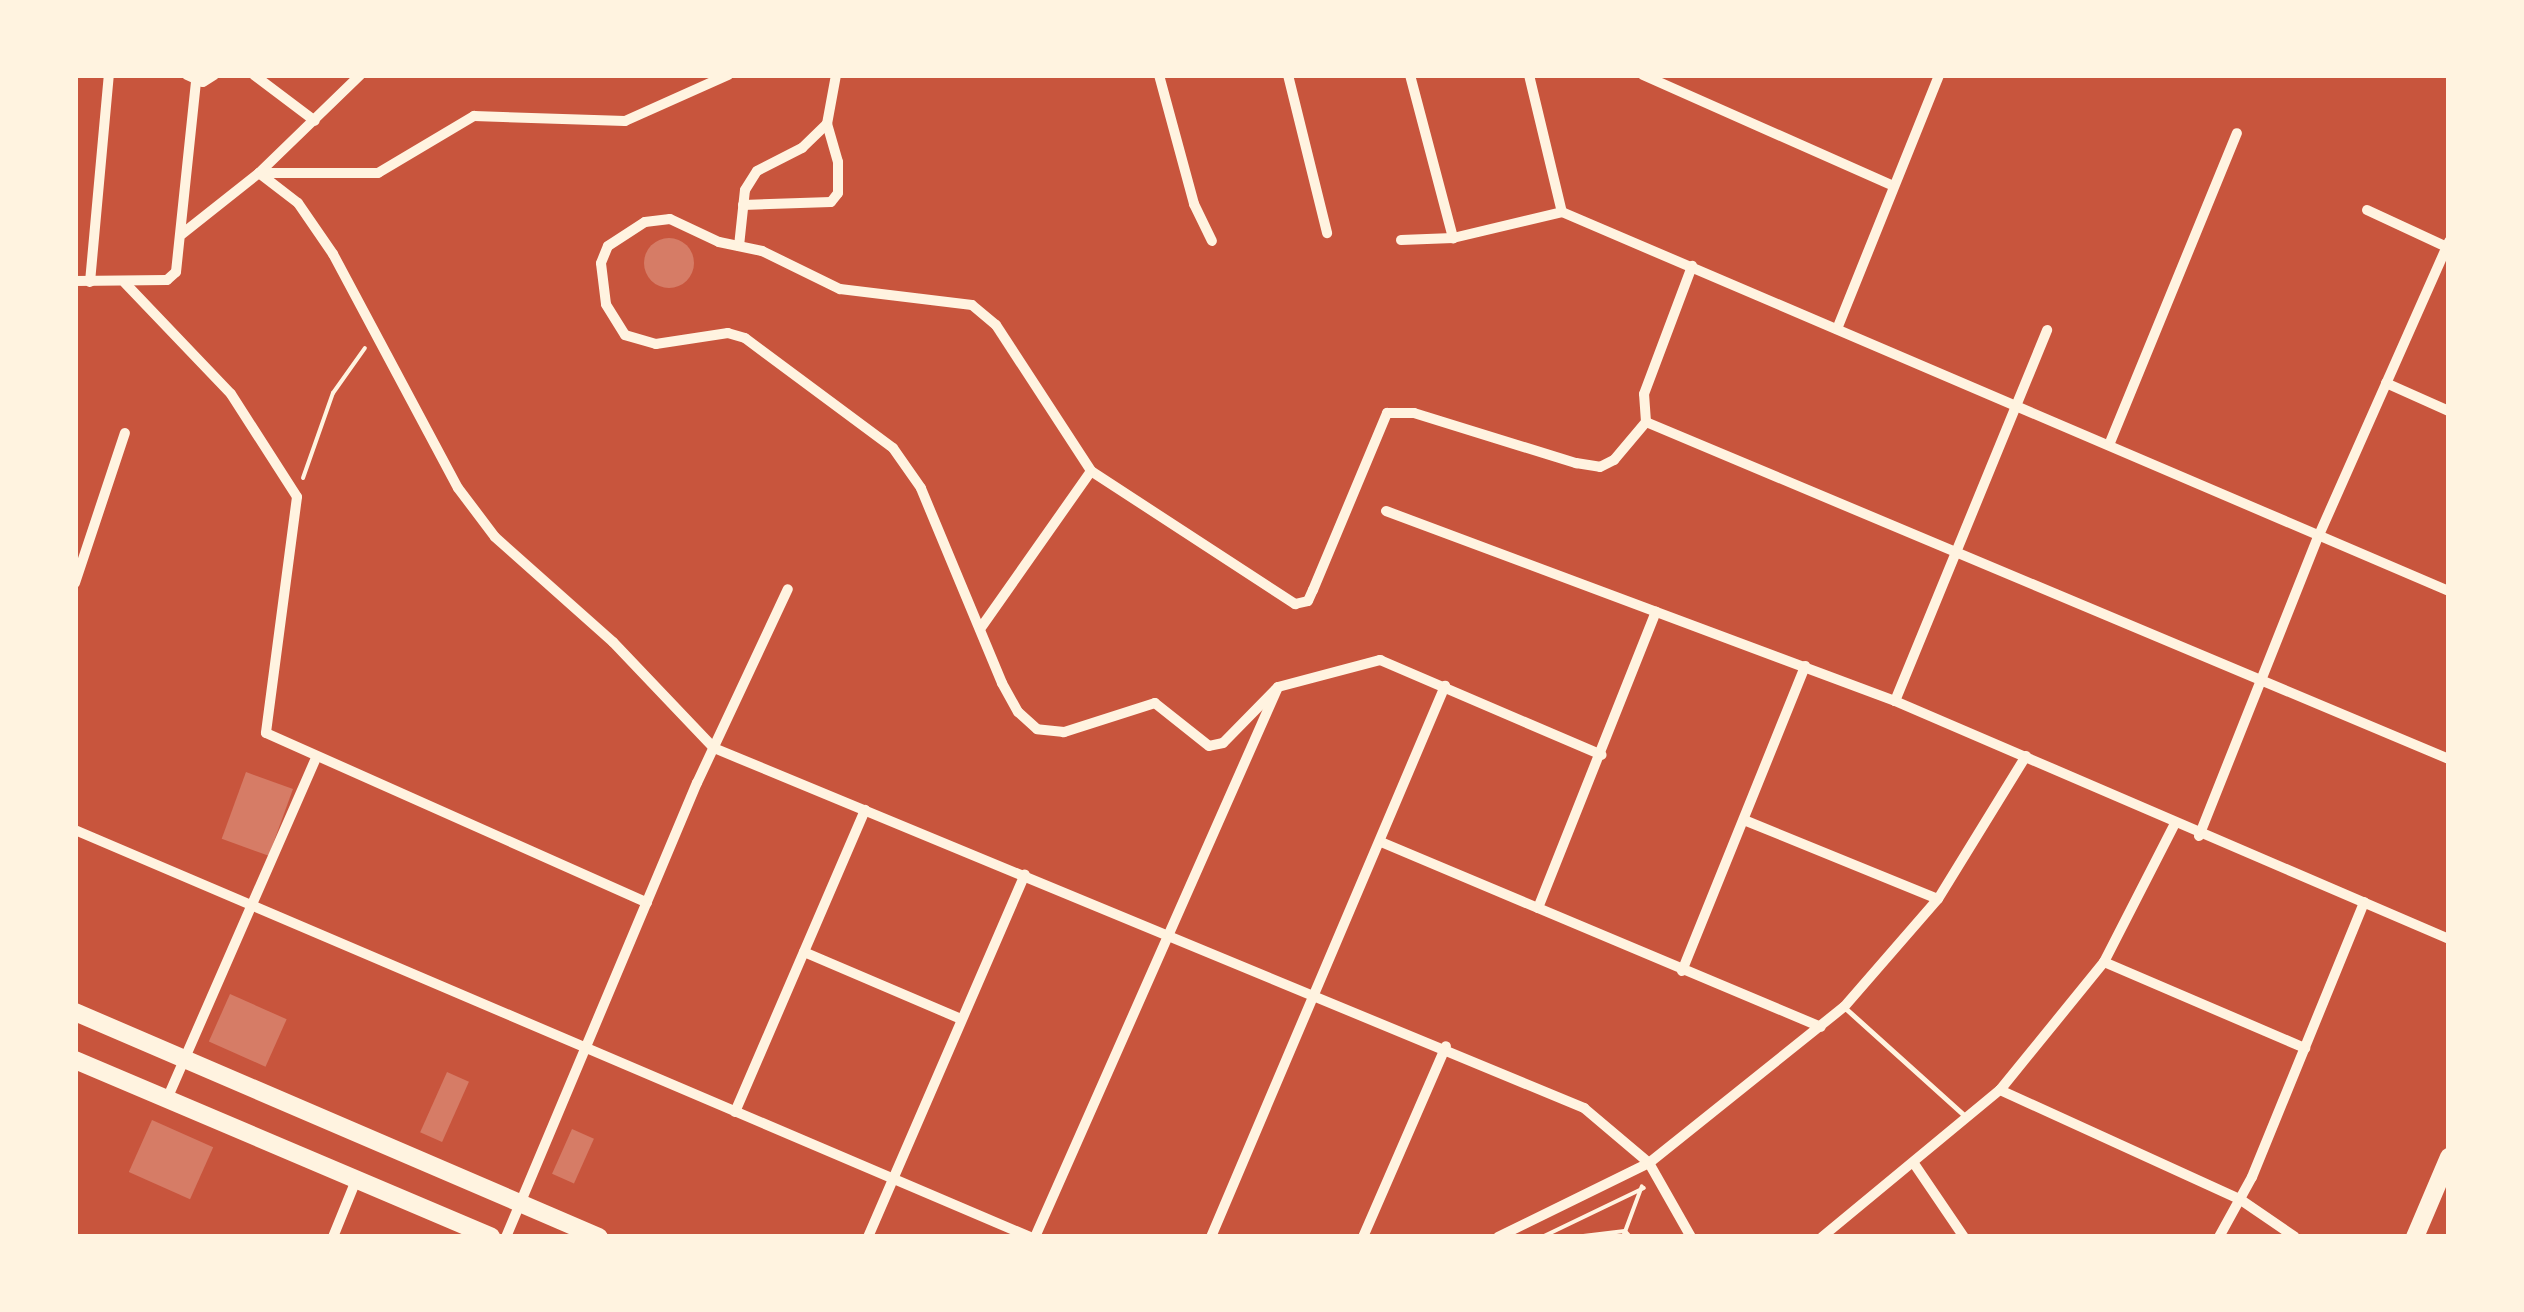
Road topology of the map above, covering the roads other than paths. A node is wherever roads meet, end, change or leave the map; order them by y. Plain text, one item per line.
1 (109, 75) edge
2 (214, 75) edge
3 (254, 75) edge
4 (360, 75) edge
5 (728, 75) edge
6 (836, 75) edge
7 (1160, 75) edge
8 (1288, 75) edge
9 (1410, 75) edge
10 (1529, 75) edge
11 (1642, 75) edge
12 (1939, 75) edge
13 (192, 78) edge
14 (315, 121) junction
15 (826, 124) junction
16 (2238, 133) dead end
17 (259, 172) junction
18 (1892, 184) junction
19 (743, 205) junction
20 (2367, 210) dead end
21 (1562, 212) junction
22 (1327, 233) dead end
23 (182, 234) junction
24 (1453, 238) junction
25 (1401, 240) dead end
26 (1212, 241) dead end
27 (739, 246) junction
28 (2448, 246) edge
29 (1692, 266) junction
30 (75, 281) edge
31 (90, 282) junction
32 (125, 283) junction
33 (1837, 329) junction
34 (2046, 330) dead end
35 (2386, 382) junction
36 (2016, 405) junction
37 (2449, 411) edge
38 (1646, 422) junction
39 (126, 433) dead end
40 (2109, 445) junction
41 (1092, 471) junction
42 (1386, 511) dead end
43 (2319, 535) junction
44 (1955, 551) junction
45 (76, 579) edge
46 (788, 589) dead end
47 (2449, 590) edge
48 (1656, 612) junction
49 (980, 629) junction
50 (1805, 666) junction
51 (2263, 680) junction
52 (1445, 686) junction
53 (1278, 687) junction
54 (1895, 701) junction
55 (714, 748) junction
56 (1602, 754) junction
57 (2026, 756) junction
58 (316, 758) junction
59 (2449, 758) edge
60 (865, 810) junction
61 (1744, 820) junction
62 (2174, 825) junction
63 (75, 830) edge
64 (2198, 836) junction
65 (1381, 842) junction
66 (1025, 875) junction
67 (1938, 899) junction
68 (254, 901) junction
69 (2364, 902) junction
70 (647, 903) junction
71 (1538, 908) junction
72 (1170, 934) junction
73 (2449, 939) edge
74 (804, 952) junction
75 (2104, 962) junction
76 (1682, 971) junction
77 (1316, 994) junction
78 (1844, 1007) junction
79 (75, 1012) edge
80 (962, 1019) junction
81 (1821, 1027) junction
82 (1446, 1046) junction
83 (585, 1047) junction
84 (2306, 1048) junction
85 (184, 1059) junction
86 (75, 1060) edge
87 (2000, 1090) junction
88 (167, 1099) junction
89 (735, 1112) junction
90 (1968, 1118) junction
91 (2449, 1157) edge
92 (1648, 1163) junction
93 (1915, 1165) junction
94 (892, 1177) junction
95 (357, 1178) junction
96 (2241, 1200) junction
97 (520, 1203) junction
98 (332, 1237) edge
99 (491, 1237) edge
100 (506, 1237) edge
101 (600, 1237) edge
102 (868, 1237) edge
103 (1033, 1237) edge
104 (1211, 1237) edge
105 (1363, 1237) edge
106 (1498, 1237) edge
107 (1691, 1237) edge
108 (1822, 1237) edge
109 (1964, 1237) edge
110 (2220, 1237) edge
111 (2295, 1237) edge
112 (2415, 1237) edge

1 - 31 street
2 - 13 street
3 - 14 street
4 - 14 street
5 - 17 street
6 - 15 street
7 - 26 street
8 - 22 street
9 - 24 street
10 - 21 street
11 - 18 street
12 - 18 street
13 - 23 street
14 - 17 street
15 - 19 street
15 - 19 street
16 - 40 street
17 - 23 street
17 - 55 street
18 - 33 street
19 - 27 street
20 - 28 street
21 - 24 street
21 - 29 street
23 - 32 street
24 - 25 street
27 - 41 street
27 - 49 street
28 - 35 street
29 - 33 street
29 - 38 street
30 - 31 street
31 - 32 street
32 - 58 street
33 - 36 street
34 - 36 street
35 - 37 street
35 - 43 street
36 - 40 street
36 - 44 street
38 - 41 street
38 - 44 street
39 - 45 street
40 - 43 street
41 - 49 street
42 - 48 street
43 - 47 street
43 - 51 street
44 - 51 street
44 - 54 street
46 - 55 street
48 - 50 street
48 - 56 street
49 - 53 street
50 - 54 street
50 - 61 street
51 - 59 street
51 - 64 street
52 - 53 street
52 - 56 street
52 - 65 street
53 - 72 street
54 - 57 street
55 - 60 street
55 - 70 street
56 - 71 street
57 - 62 street
57 - 67 street
58 - 68 street
58 - 70 street
60 - 66 street
60 - 74 street
61 - 67 street
61 - 76 street
62 - 64 street
62 - 75 street
63 - 68 street
64 - 69 street
65 - 71 street
65 - 77 street
66 - 72 street
66 - 80 street
67 - 78 street
68 - 83 street
68 - 85 street
69 - 73 street
69 - 84 street
70 - 83 street
71 - 76 street
72 - 77 street
72 - 103 street
74 - 80 street
74 - 89 street
75 - 84 street
75 - 87 street
76 - 81 street
77 - 82 street
77 - 104 street
78 - 81 street
78 - 90 lane
79 - 85 main road
80 - 94 street
81 - 92 street
82 - 92 street
82 - 105 street
83 - 89 street
83 - 97 street
84 - 96 street
85 - 88 street
85 - 97 main road
86 - 88 main road
87 - 90 street
87 - 96 street
88 - 95 main road
89 - 94 street
90 - 93 street
91 - 112 main road
92 - 106 street
92 - 107 street
93 - 108 street
93 - 109 street
94 - 102 street
94 - 103 street
95 - 98 street
95 - 99 main road
96 - 110 street
96 - 111 street
97 - 100 street
97 - 101 main road

